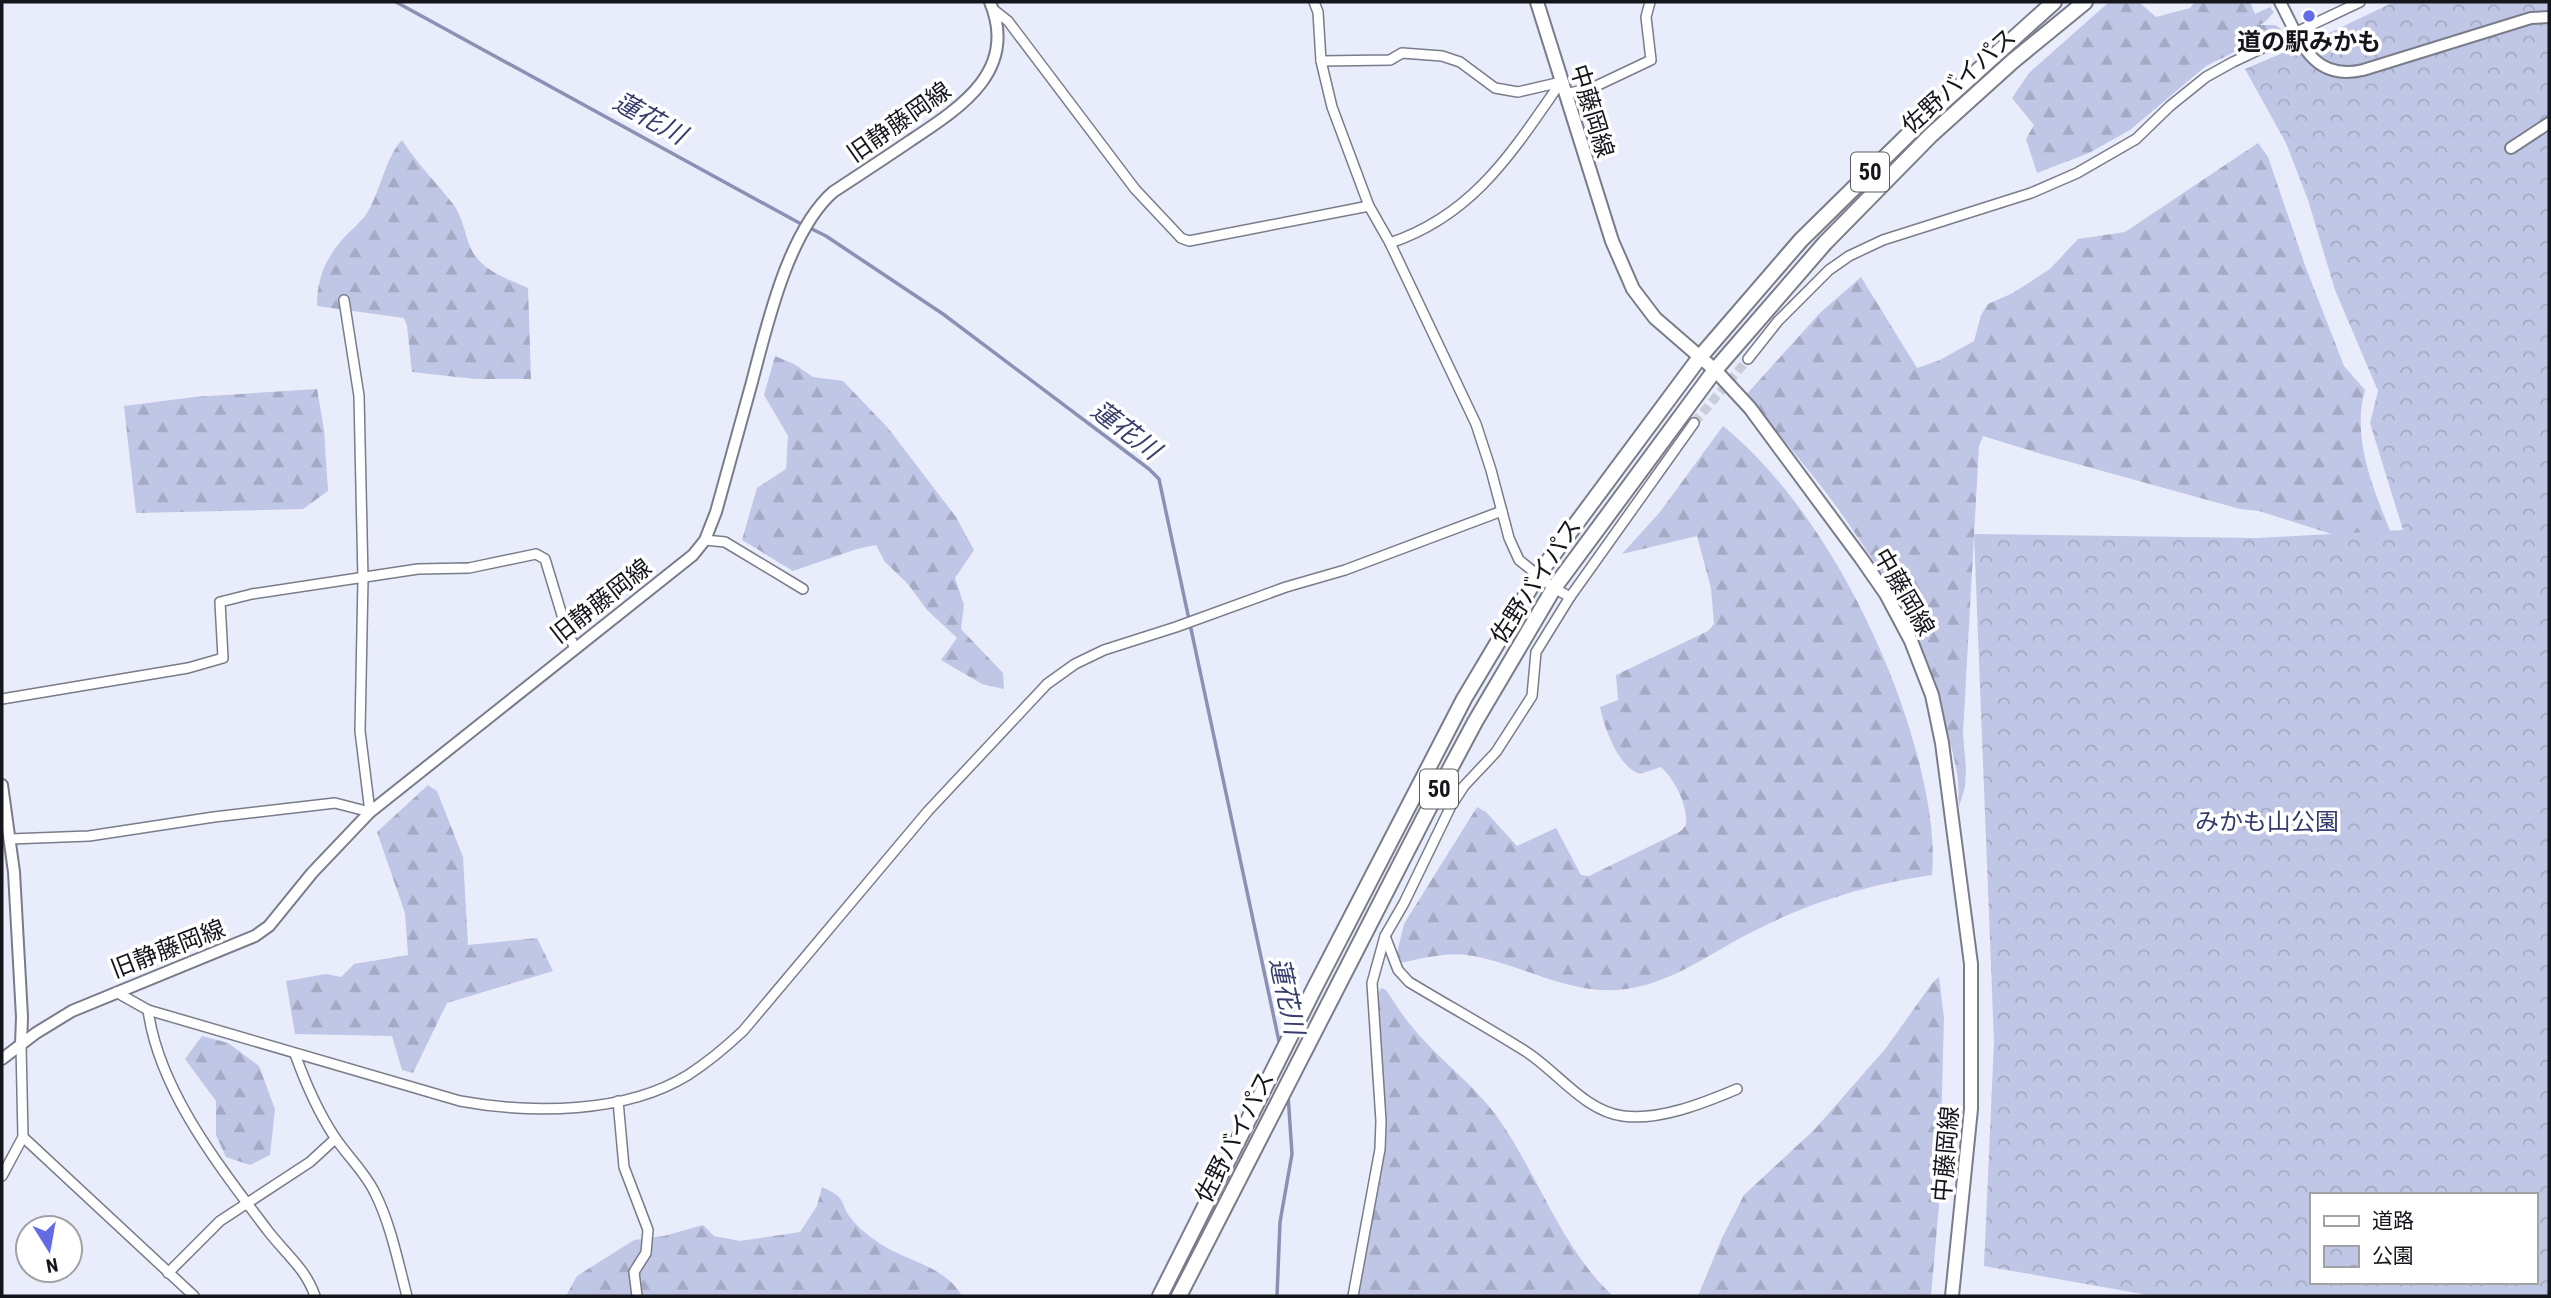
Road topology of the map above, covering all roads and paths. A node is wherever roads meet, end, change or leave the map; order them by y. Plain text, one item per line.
1 (1314, 2) edge
2 (1537, 2) edge
3 (1650, 2) edge
4 (2054, 2) edge
5 (2084, 2) edge
6 (2280, 2) edge
7 (2360, 2) edge
8 (992, 6) edge
9 (2549, 17) edge
10 (2297, 33) junction
11 (1321, 61) junction
12 (1563, 88) junction
13 (2549, 122) edge
14 (2511, 148) dead end
15 (1369, 206) junction
16 (1390, 243) junction
17 (344, 300) dead end
18 (1700, 357) junction
19 (1748, 359) tunnel mouth
20 (1715, 370) junction
21 (1694, 424) tunnel mouth
22 (1502, 511) junction
23 (705, 540) junction
24 (1538, 575) junction
25 (363, 579) junction
26 (1554, 588) junction
27 (803, 589) dead end
28 (1570, 597) junction
29 (575, 649) junction
30 (2, 699) edge
31 (2, 785) edge
32 (370, 812) junction
33 (10, 839) junction
34 (1385, 936) junction
35 (116, 992) junction
36 (148, 1010) junction
37 (20, 1045) junction
38 (295, 1054) junction
39 (2, 1059) edge
40 (1737, 1089) dead end
41 (618, 1101) junction
42 (23, 1137) junction
43 (335, 1139) junction
44 (2, 1176) edge
45 (246, 1202) junction
46 (168, 1273) junction
47 (194, 1296) edge
48 (315, 1296) edge
49 (407, 1296) edge
50 (637, 1296) edge
51 (1160, 1296) edge
52 (1179, 1296) edge
53 (1353, 1296) edge
54 (1952, 1296) edge

1 - 11 street
2 - 12 main road, 中藤岡線
3 - 12 street
4 - 18 highway, 佐野バイパス / 50
5 - 20 highway, 佐野バイパス / 50
6 - 10 street
7 - 10 street
8 - 15 street
8 - 23 street, 旧静藤岡線
9 - 10 street
10 - 19 street
11 - 12 street
11 - 15 street
12 - 16 street
12 - 18 main road, 中藤岡線
13 - 14 street
15 - 16 street
16 - 22 street
17 - 25 street
18 - 20 main road, 中藤岡線
18 - 24 highway, 佐野バイパス / 50
20 - 26 highway, 佐野バイパス / 50
20 - 54 main road, 中藤岡線
21 - 28 street
22 - 24 street
22 - 41 street
23 - 27 street
23 - 29 street, 旧静藤岡線
24 - 26 street
24 - 51 highway, 佐野バイパス / 50
25 - 29 street
25 - 30 street
25 - 32 street
26 - 28 street
26 - 52 highway, 佐野バイパス / 50
28 - 34 street
29 - 32 street, 旧静藤岡線
31 - 33 street
32 - 33 street
32 - 35 street, 旧静藤岡線
33 - 37 street
34 - 40 street
34 - 53 street
35 - 36 street
35 - 37 street, 旧静藤岡線
36 - 38 street
36 - 45 street
37 - 39 street, 旧静藤岡線
37 - 42 street
38 - 41 street
38 - 43 street
41 - 50 street
42 - 44 street
42 - 46 street
43 - 45 street
43 - 49 street
45 - 46 street
45 - 48 street
46 - 47 street

